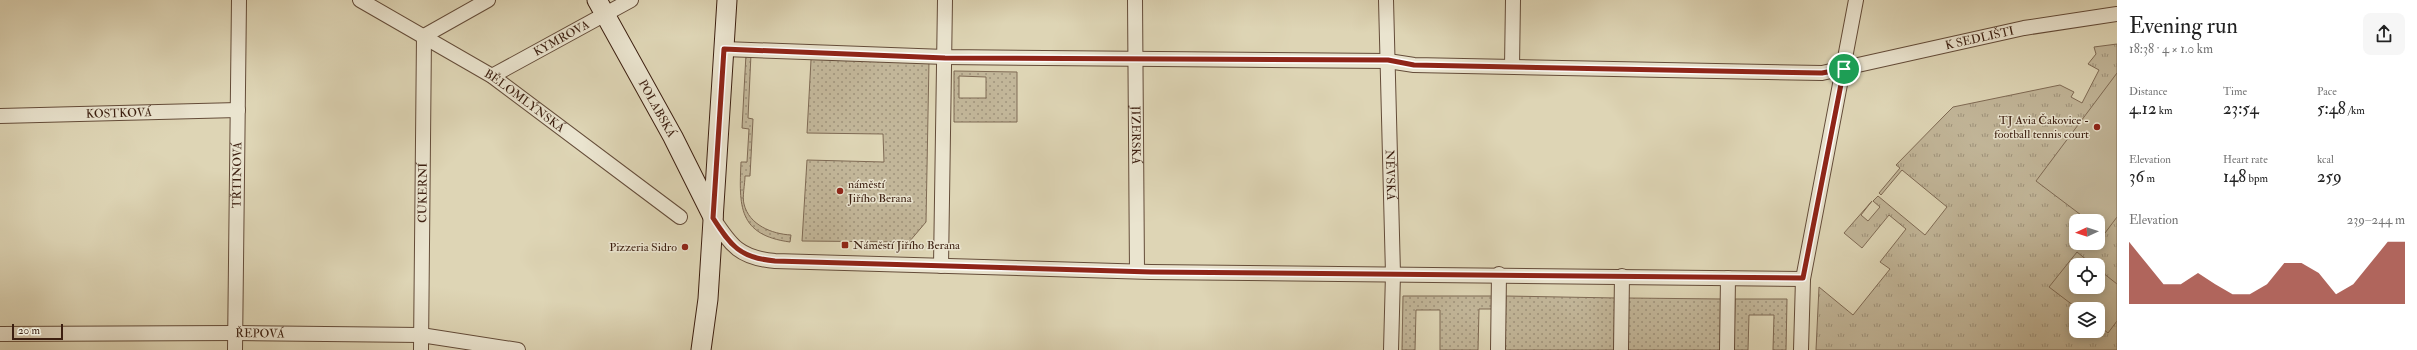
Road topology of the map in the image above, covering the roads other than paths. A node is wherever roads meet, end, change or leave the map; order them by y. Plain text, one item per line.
1 (239, 0) edge
2 (360, 0) edge
3 (488, 0) edge
4 (630, 0) edge
5 (727, 0) edge
6 (945, 0) edge
7 (1135, 0) edge
8 (1386, 0) edge
9 (1512, 0) edge
10 (1856, 0) edge
11 (601, 7) edge
12 (2117, 14) edge
13 (424, 36) junction
14 (724, 49) junction
15 (945, 58) junction
16 (1135, 59) junction
17 (1388, 60) junction
18 (1512, 66) junction
19 (1844, 69) junction
20 (492, 76) junction
21 (238, 110) junction
22 (0, 116) edge
23 (680, 217) dead end
24 (713, 218) junction
25 (941, 266) junction
26 (1137, 271) junction
27 (1392, 274) junction
28 (1499, 274) junction
29 (1622, 276) junction
30 (1728, 278) junction
31 (1803, 278) junction
32 (235, 333) junction
33 (0, 334) edge
34 (421, 335) junction
35 (235, 350) edge
36 (421, 350) edge
37 (518, 350) edge
38 (701, 350) edge
39 (1391, 350) edge
40 (1498, 350) edge
41 (1621, 350) edge
42 (1727, 350) edge
43 (1801, 350) edge

1 - 21 street, TŘTINOVÁ
2 - 13 street, BĚLOMLÝNSKÁ
3 - 13 street
4 - 11 street, KYMROVA
5 - 14 street
6 - 15 street
7 - 16 street, JIZERSKÁ
8 - 17 street, NĚVSKÁ
9 - 18 street
10 - 19 street
11 - 20 street, KYMROVA
11 - 24 street, POLABSKÁ
12 - 19 street, K SEDLIŠTI
13 - 20 street, BĚLOMLÝNSKÁ
13 - 34 street, CUKERNÍ
14 - 15 street
14 - 24 street
15 - 16 street, K SEDLIŠTI
15 - 25 street
16 - 17 street, K SEDLIŠTI
16 - 26 street, JIZERSKÁ
17 - 18 street, K SEDLIŠTI
17 - 27 street, NĚVSKÁ
18 - 19 street, K SEDLIŠTI
19 - 31 street
20 - 23 street, BĚLOMLÝNSKÁ
21 - 22 street, KOSTKOVÁ
21 - 32 street, TŘTINOVÁ
24 - 25 street
24 - 38 street
25 - 26 street
26 - 27 street
27 - 28 street
27 - 39 street, NĚVSKÁ
28 - 29 street
28 - 40 street
29 - 30 street
29 - 41 street
30 - 31 street
30 - 42 street
31 - 43 street
32 - 33 street, ŘEPOVÁ
32 - 34 street, ŘEPOVÁ
32 - 35 street, TŘTINOVÁ
34 - 36 street, CUKERNÍ
34 - 37 street, ŘEPOVÁ

